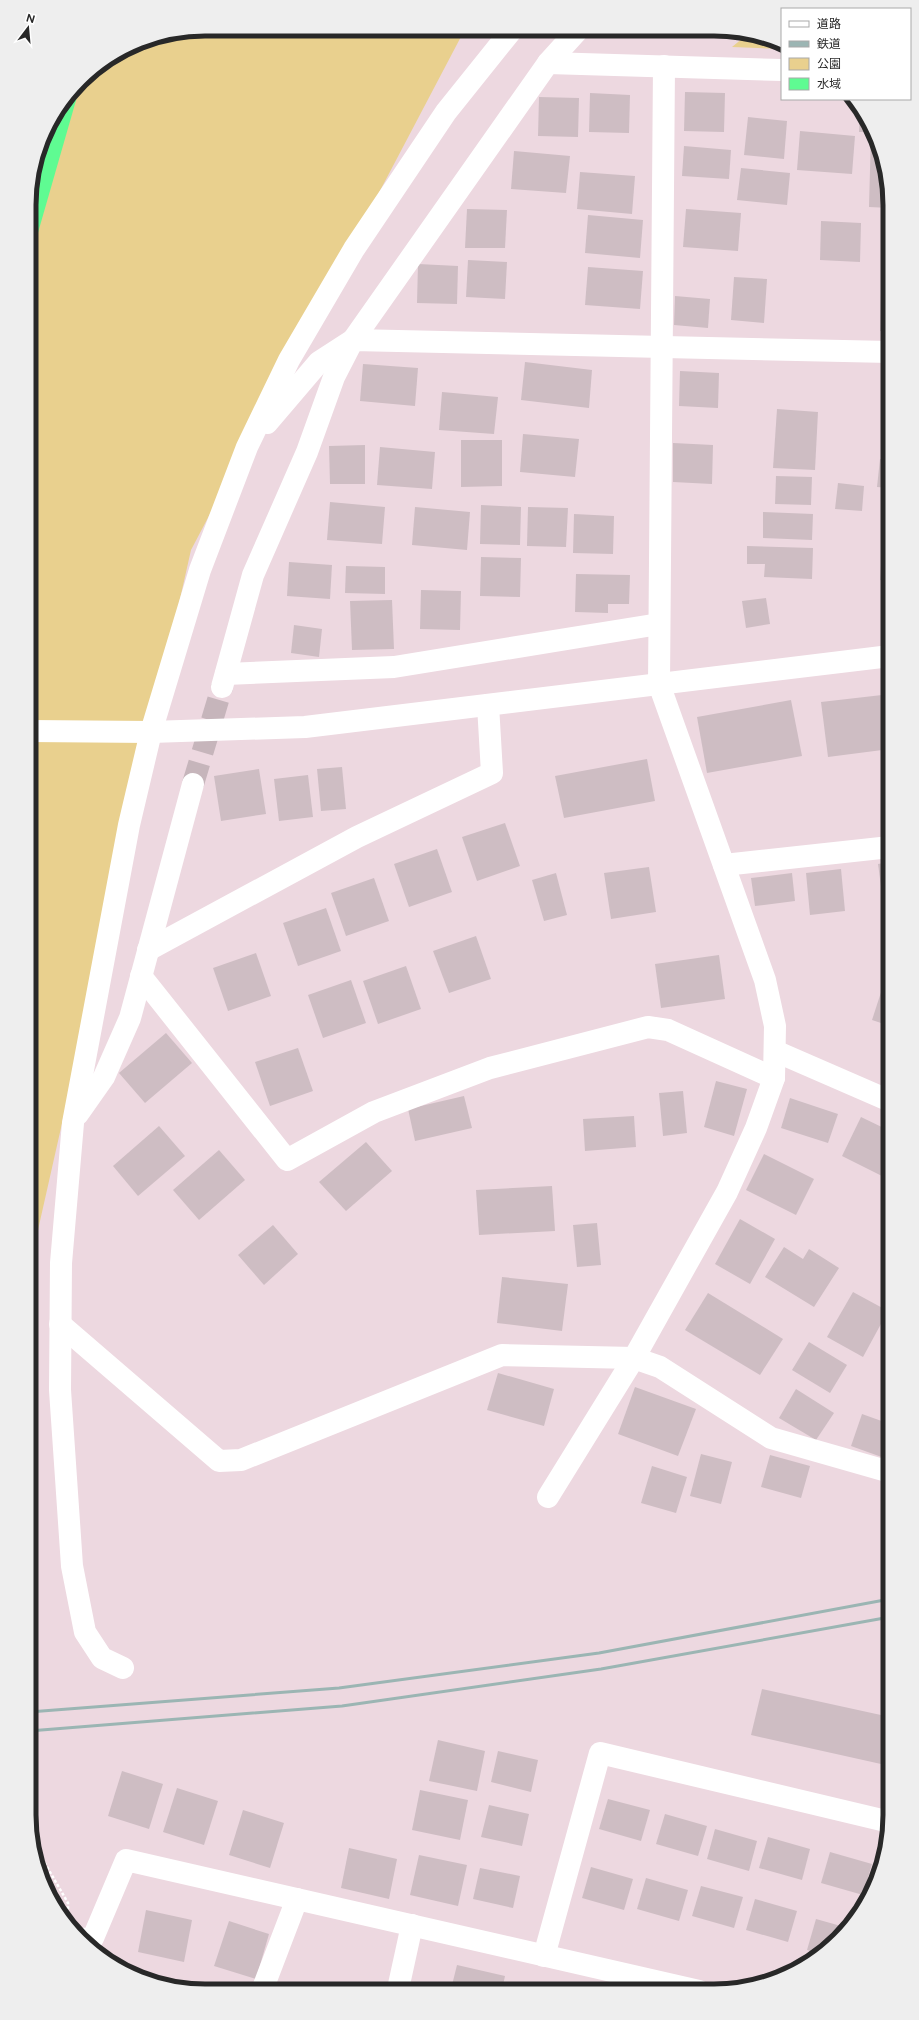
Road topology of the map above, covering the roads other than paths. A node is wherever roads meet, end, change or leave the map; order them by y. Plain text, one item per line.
1 (506, 36) edge
2 (572, 36) edge
3 (548, 63) junction
4 (664, 66) junction
5 (781, 70) edge
6 (353, 340) junction
7 (662, 347) junction
8 (883, 352) edge
9 (247, 447) junction
10 (659, 624) junction
11 (883, 657) edge
12 (659, 684) junction
13 (488, 705) junction
14 (36, 731) edge
15 (151, 732) junction
16 (193, 784) tunnel mouth
17 (883, 848) edge
18 (724, 865) junction
19 (148, 950) junction
20 (141, 976) junction
21 (774, 1051) junction
22 (774, 1078) junction
23 (883, 1098) edge
24 (73, 1123) junction
25 (60, 1324) junction
26 (634, 1358) junction
27 (883, 1470) edge
28 (548, 1497) dead end
29 (123, 1668) dead end
30 (883, 1820) edge
31 (297, 1899) junction
32 (412, 1925) junction
33 (90, 1938) edge
34 (544, 1956) junction
35 (265, 1984) edge
36 (399, 1984) edge
37 (668, 1984) edge

1 - 9 street
2 - 3 street
3 - 4 street
3 - 6 street
4 - 5 street
4 - 7 street
6 - 7 street
6 - 9 street
6 - 10 street
7 - 8 street
7 - 10 street
9 - 15 street
10 - 12 street
11 - 12 street
12 - 13 street
12 - 18 street
13 - 15 street
13 - 19 street
14 - 15 street
15 - 24 street
16 - 19 street
17 - 18 street
18 - 21 street
19 - 20 street
20 - 22 street
20 - 24 street
21 - 22 street
21 - 23 street
22 - 26 street
24 - 25 street
25 - 26 street
25 - 29 street
26 - 27 street
26 - 28 street
30 - 34 street
31 - 32 street
31 - 33 street
31 - 35 street
32 - 34 street
32 - 36 street
34 - 37 street

